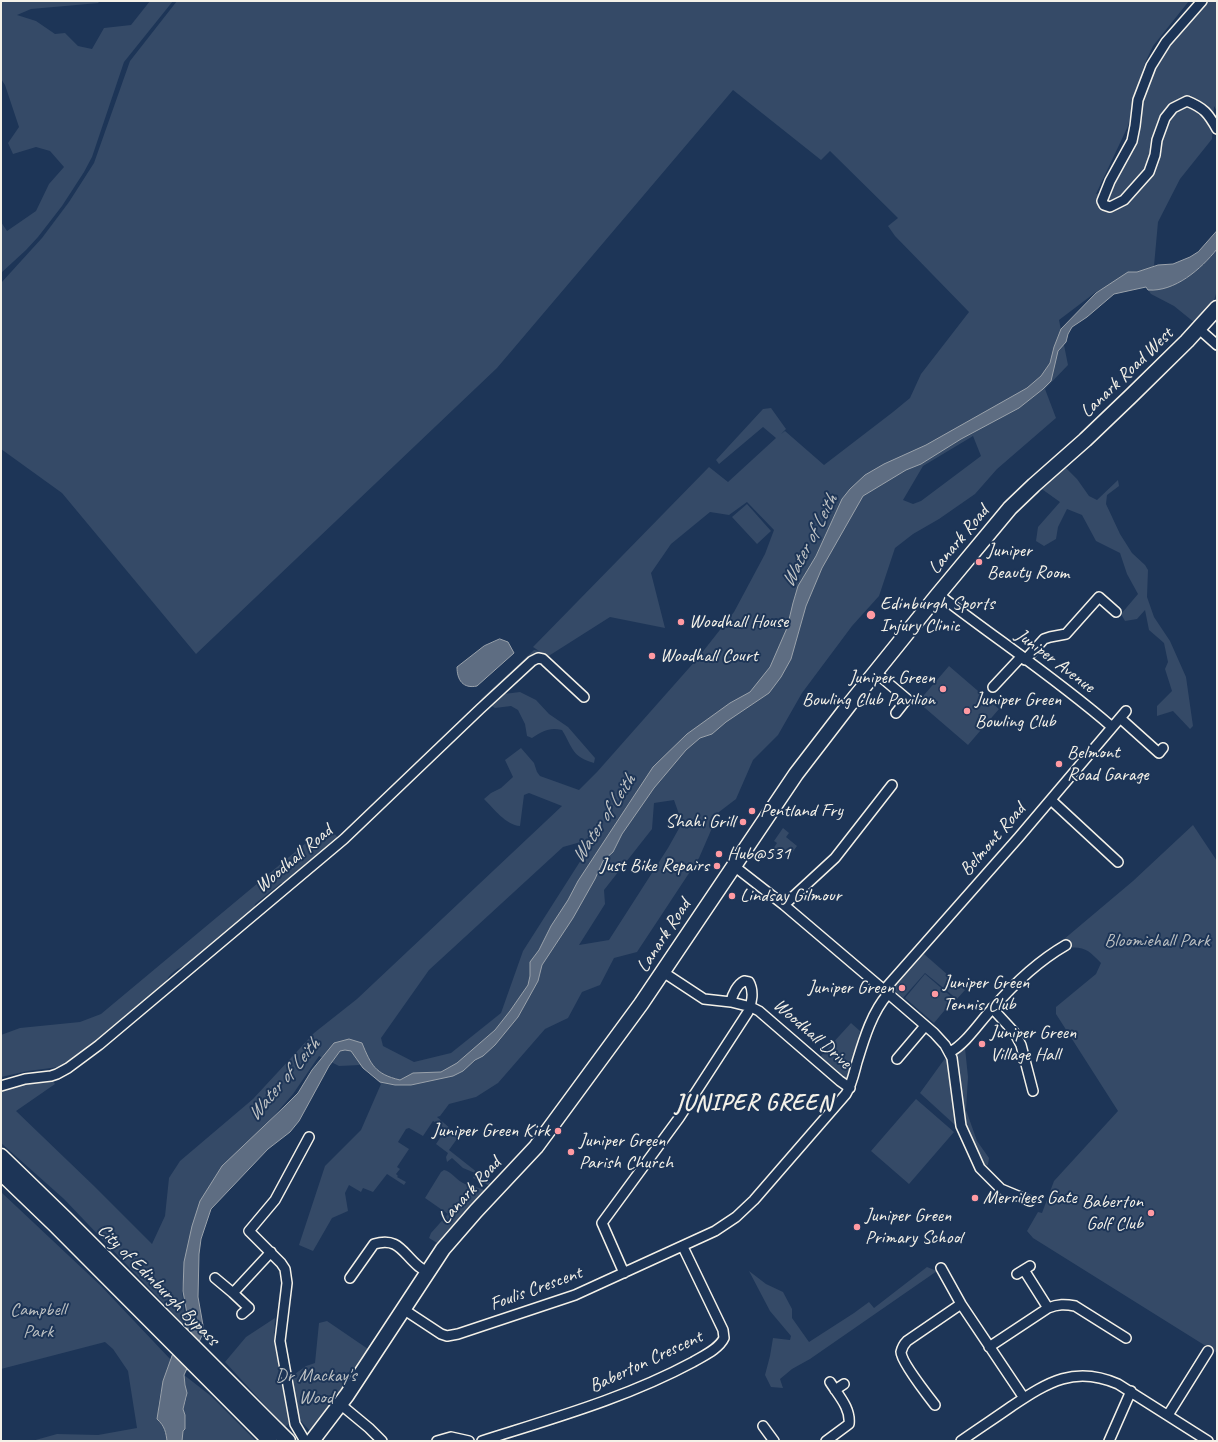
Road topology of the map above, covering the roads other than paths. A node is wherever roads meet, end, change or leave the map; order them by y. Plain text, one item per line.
1 (1202, 1) edge
2 (1217, 129) edge
3 (1217, 308) edge
4 (1199, 329) junction
5 (1217, 345) edge
6 (1060, 462) joint
7 (938, 594) junction
8 (1116, 612) dead end
9 (1023, 658) junction
10 (875, 672) junction
11 (993, 687) dead end
12 (584, 697) dead end
13 (1126, 711) dead end
14 (896, 713) dead end
15 (1120, 718) junction
16 (1112, 727) junction
17 (1163, 748) dead end
18 (892, 785) dead end
19 (1051, 800) junction
20 (1118, 862) dead end
21 (734, 866) junction
22 (784, 905) junction
23 (1066, 945) dead end
24 (663, 972) junction
25 (886, 992) junction
26 (730, 1002) junction
27 (751, 1007) junction
28 (992, 1008) junction
29 (925, 1026) junction
30 (950, 1052) junction
31 (896, 1059) dead end
32 (1, 1086) edge
33 (850, 1088) junction
34 (1033, 1091) dead end
35 (309, 1136) dead end
36 (1, 1156) edge
37 (1, 1173) edge
38 (1030, 1201) dead end
39 (683, 1247) junction
40 (271, 1252) junction
41 (365, 1257) junction
42 (372, 1263) dead end
43 (941, 1268) dead end
44 (1024, 1270) dead end
45 (428, 1272) junction
46 (624, 1273) junction
47 (215, 1278) dead end
48 (350, 1278) dead end
49 (127, 1288) junction
50 (232, 1293) junction
51 (961, 1304) junction
52 (1048, 1308) junction
53 (403, 1309) junction
54 (242, 1314) dead end
55 (1126, 1338) dead end
56 (989, 1348) junction
57 (1207, 1357) dead end
58 (844, 1384) dead end
59 (1131, 1391) junction
60 (1024, 1398) junction
61 (340, 1404) junction
62 (935, 1405) dead end
63 (1168, 1415) junction
64 (262, 1425) junction
65 (763, 1426) dead end
66 (771, 1437) edge
67 (311, 1439) edge
68 (761, 1440) dead end
69 (270, 1441) edge
70 (288, 1441) edge
71 (382, 1441) edge
72 (437, 1441) edge
73 (469, 1441) edge
74 (482, 1441) edge
75 (826, 1441) edge
76 (961, 1441) edge
77 (1109, 1441) edge
78 (1208, 1441) edge

1 - 2 street
3 - 4 main road, Lanark Road West
4 - 5 street
4 - 6 main road, Lanark Road West
6 - 7 main road, Lanark Road
7 - 9 street, Juniper Avenue
7 - 10 main road, Lanark Road
8 - 9 street
9 - 11 street
9 - 16 street, Juniper Avenue
10 - 14 street
10 - 21 main road, Lanark Road
12 - 32 street, Woodhall Road
13 - 15 street, Belmont Road
15 - 16 street, Belmont Road
15 - 17 street
16 - 19 street, Belmont Road
18 - 22 street
19 - 20 street
19 - 25 street, Belmont Road
21 - 22 street
21 - 24 main road, Lanark Road
22 - 25 street
23 - 28 street
24 - 26 street, Woodhall Drive
24 - 45 main road, Lanark Road
25 - 29 street
25 - 33 street, Belmont Road
26 - 27 street, Woodhall Drive
26 - 27 street, Woodhall Drive
27 - 33 street, Woodhall Drive
27 - 46 street
28 - 30 street
28 - 34 street
29 - 30 street
29 - 31 street
30 - 38 street
33 - 39 street, Foulis Crescent
35 - 40 street
36 - 49 main road, City of Edinburgh Bypass
37 - 49 main road, City of Edinburgh Bypass
39 - 46 street, Foulis Crescent
39 - 74 street, Baberton Crescent
40 - 50 street
40 - 67 street
41 - 42 street
41 - 45 street
41 - 48 street
43 - 51 street
44 - 52 street
45 - 53 main road, Lanark Road
46 - 53 street, Foulis Crescent
47 - 50 street
49 - 64 main road, City of Edinburgh Bypass
50 - 54 street
51 - 56 street
51 - 62 street
52 - 55 street
52 - 56 street
53 - 61 main road, Lanark Road
56 - 60 street
57 - 63 street
58 - 75 street
59 - 60 street
59 - 63 street
59 - 77 street
60 - 76 street
61 - 67 main road, Lanark Road
61 - 71 street
63 - 78 street
64 - 69 main road, City of Edinburgh Bypass
64 - 70 main road, City of Edinburgh Bypass
65 - 66 street
66 - 68 street
72 - 73 street

